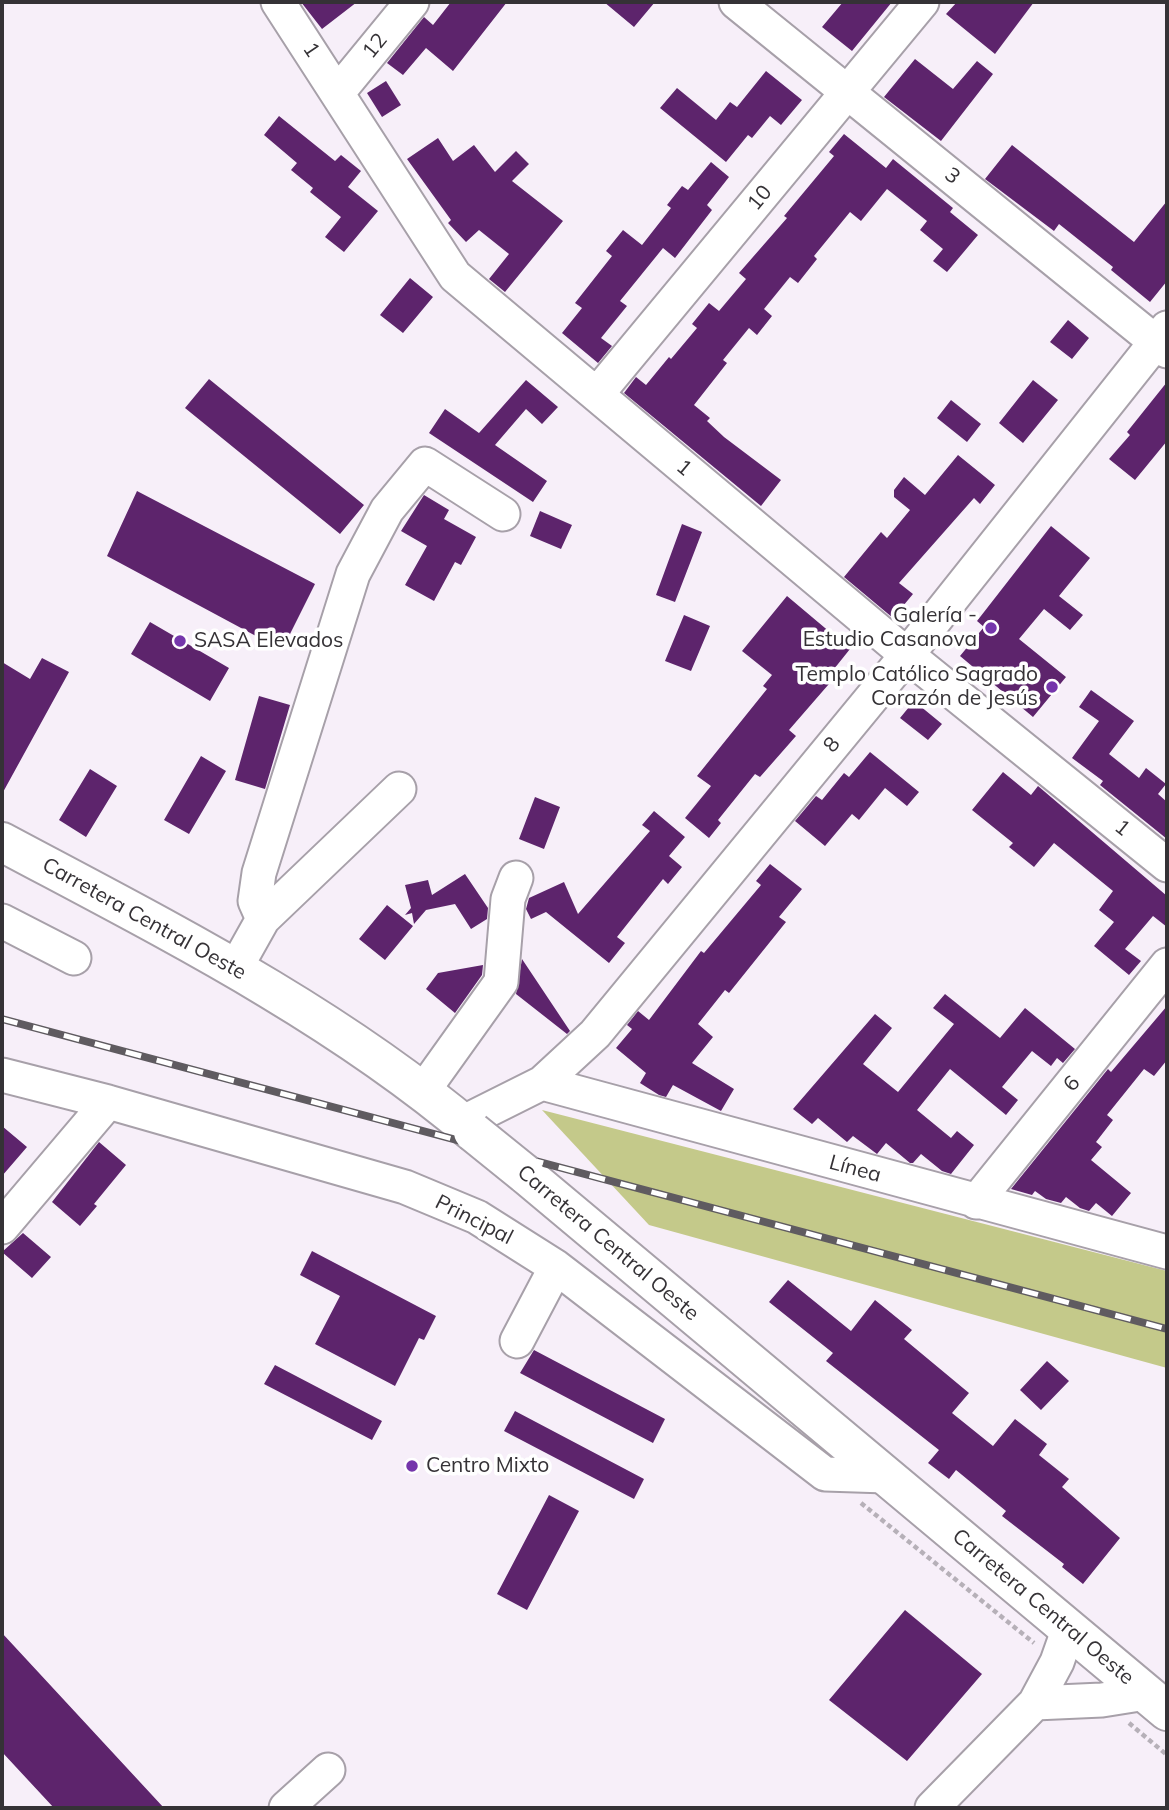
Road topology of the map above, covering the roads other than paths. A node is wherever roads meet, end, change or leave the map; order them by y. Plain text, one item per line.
1 (278, 2) edge
2 (412, 2) edge
3 (736, 2) edge
4 (922, 2) edge
5 (338, 91) junction
6 (848, 92) junction
7 (1164, 340) edge
8 (597, 394) junction
9 (503, 514) dead end
10 (906, 655) junction
11 (399, 789) dead end
12 (2, 842) edge
13 (1167, 865) edge
14 (516, 878) dead end
15 (263, 919) junction
16 (2, 921) edge
17 (74, 958) dead end
18 (1167, 965) edge
19 (235, 969) junction
20 (2, 1075) edge
21 (542, 1083) junction
22 (423, 1091) junction
23 (108, 1102) junction
24 (467, 1128) junction
25 (976, 1202) junction
26 (2, 1227) edge
27 (1167, 1252) edge
28 (556, 1267) junction
29 (517, 1341) dead end
30 (886, 1476) junction
31 (1063, 1645) junction
32 (1157, 1702) edge
33 (1035, 1703) junction
34 (328, 1770) dead end
35 (286, 1808) edge
36 (932, 1808) edge

1 - 5 street, 1
2 - 5 street, 12
3 - 6 street, 3
4 - 6 street, 10
5 - 8 street, 1
6 - 7 street, 3
6 - 8 street, 10
7 - 10 street, 8
8 - 10 street, 1
9 - 15 street
10 - 13 street, 1
10 - 21 street, 8
11 - 15 street
12 - 19 main road, Carretera Central Oeste
14 - 22 street
15 - 19 street
16 - 17 street
18 - 25 street, 6
19 - 22 main road, Carretera Central Oeste
20 - 23 street, Principal
21 - 24 street, 8
21 - 25 street, Línea
22 - 24 main road, Carretera Central Oeste
23 - 26 street
23 - 28 street, Principal
24 - 30 main road, Carretera Central Oeste, bridge
25 - 27 street, Línea
28 - 29 street
28 - 30 street, Principal
30 - 31 main road, Carretera Central Oeste
31 - 32 main road, Carretera Central Oeste
31 - 33 street
32 - 33 street
33 - 36 street
34 - 35 street

